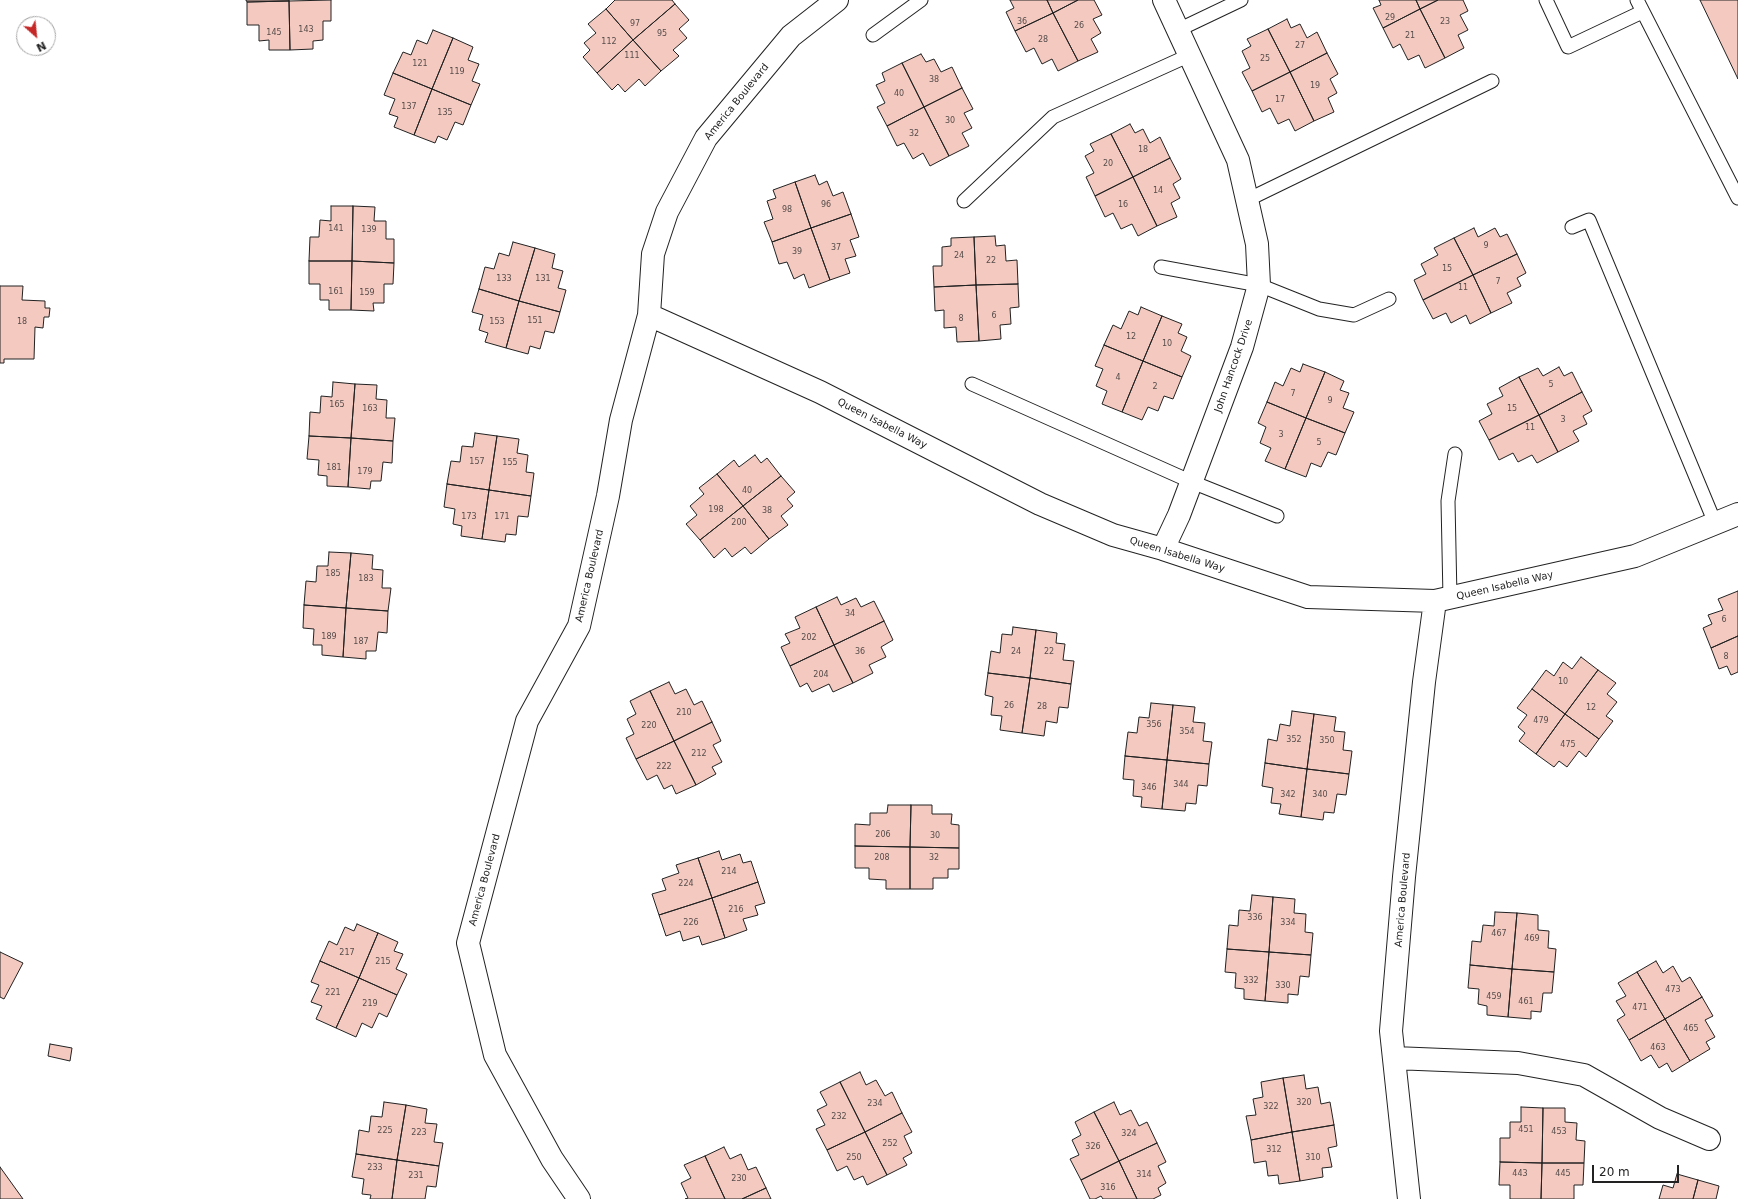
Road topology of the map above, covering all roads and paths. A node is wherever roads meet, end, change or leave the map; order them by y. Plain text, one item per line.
1 (837, 0) edge
2 (920, 0) edge
3 (1164, 0) edge
4 (1241, 0) edge
5 (1546, 0) edge
6 (1639, 6) edge
7 (1178, 30) junction
8 (873, 36) dead end
9 (1190, 55) junction
10 (1492, 81) dead end
11 (1738, 198) edge
12 (1247, 200) junction
13 (964, 201) dead end
14 (1572, 227) dead end
15 (1161, 267) dead end
16 (1259, 286) junction
17 (1389, 299) dead end
18 (649, 315) junction
19 (972, 384) dead end
20 (1455, 454) dead end
21 (1192, 482) junction
22 (1738, 514) edge
23 (1277, 516) dead end
24 (1715, 524) junction
25 (1163, 549) junction
26 (1442, 600) junction
27 (1394, 1058) junction
28 (1709, 1139) dead end
29 (579, 1199) edge
30 (1408, 1199) edge

1 - 18 street, America Boulevard
2 - 8 lane
3 - 7 street, John Hancock Drive
4 - 7 lane
5 - 6 lane
6 - 11 lane
7 - 9 street, John Hancock Drive
9 - 12 street, John Hancock Drive
9 - 13 lane
10 - 12 lane
12 - 16 street, John Hancock Drive
14 - 24 lane
15 - 16 lane
16 - 17 lane
16 - 21 street, John Hancock Drive
18 - 25 street, Queen Isabella Way
18 - 29 street, America Boulevard
19 - 21 lane
20 - 26 lane
21 - 23 lane
21 - 25 street, John Hancock Drive
22 - 24 street, Queen Isabella Way
24 - 26 street, Queen Isabella Way
25 - 26 street, Queen Isabella Way
26 - 27 street, America Boulevard
27 - 28 street
27 - 30 street, America Boulevard

